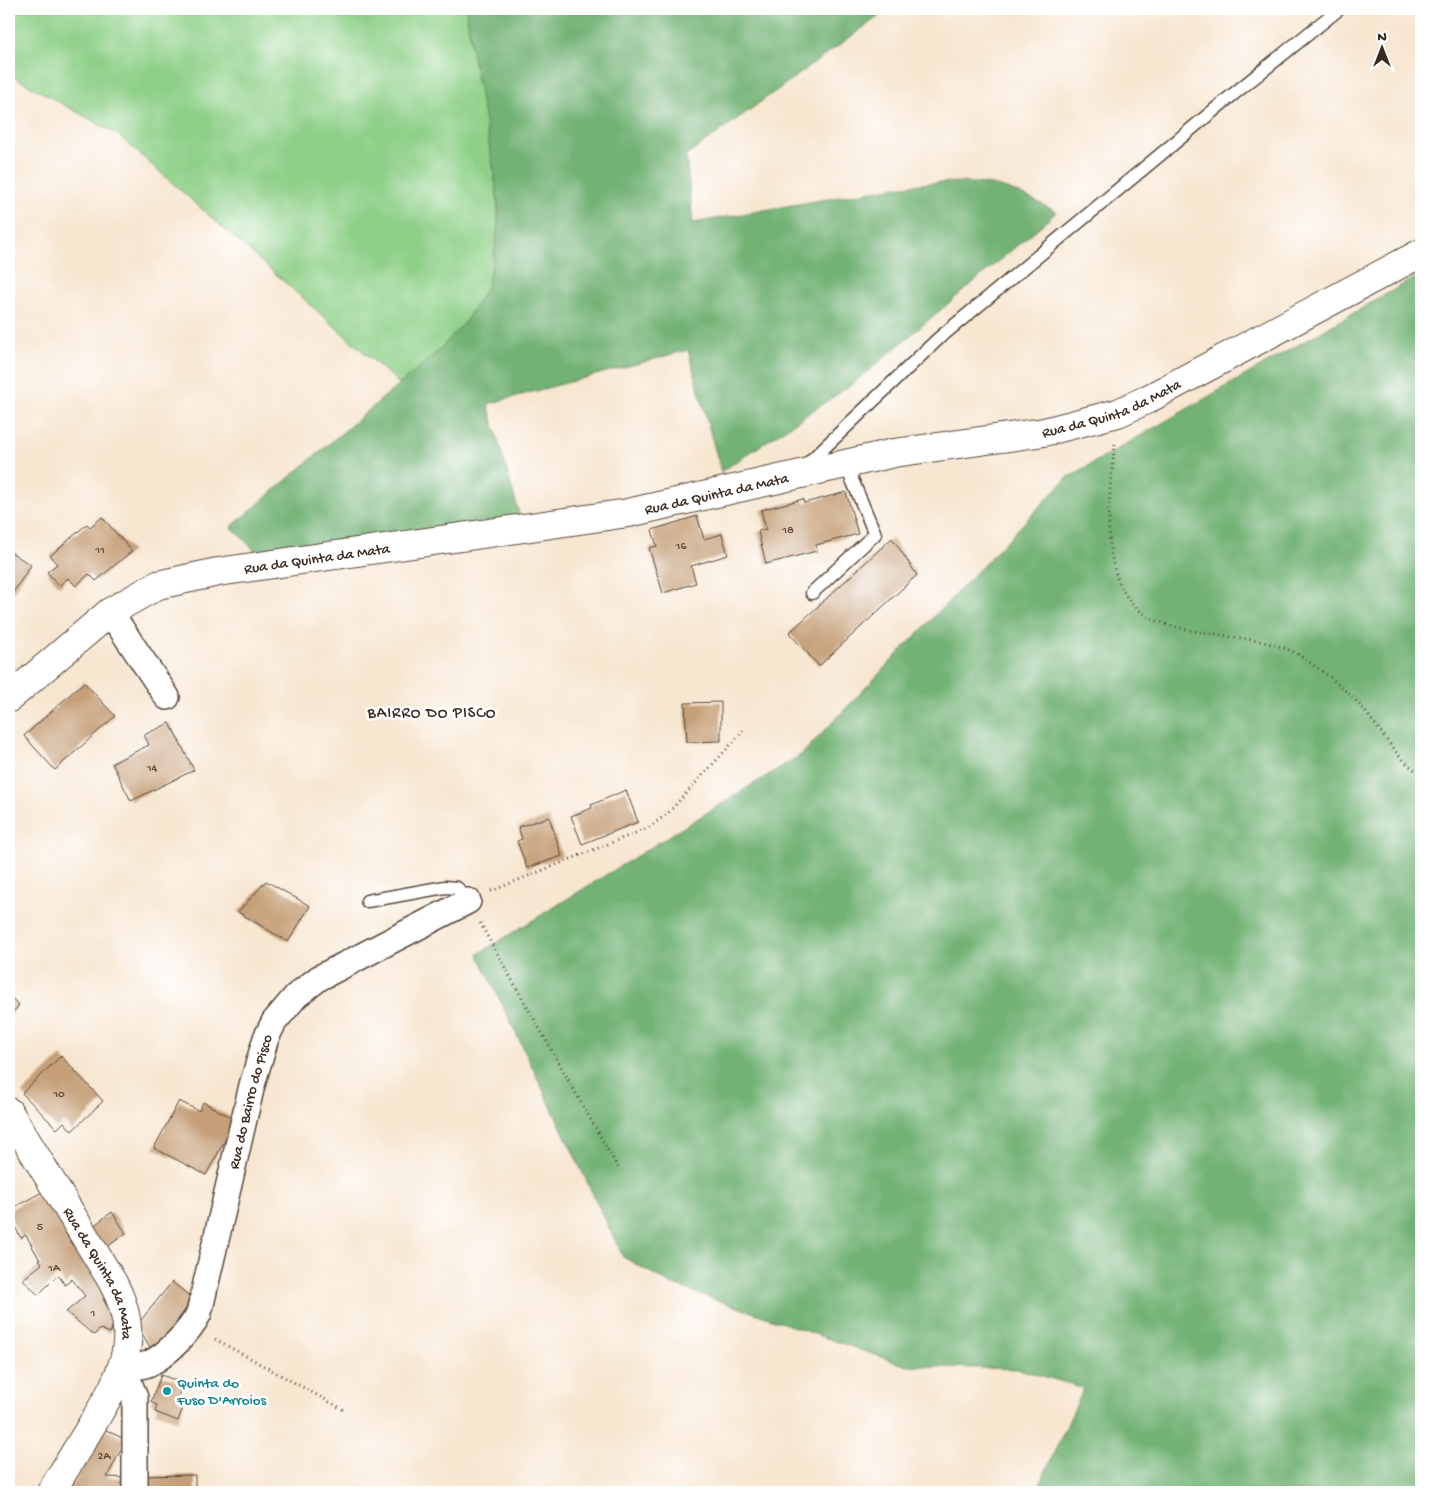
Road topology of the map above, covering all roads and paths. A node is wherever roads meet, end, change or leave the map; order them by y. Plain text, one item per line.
1 (1339, 9) edge
2 (1421, 253) edge
3 (1118, 413) junction
4 (845, 463) junction
5 (797, 474) junction
6 (812, 593) dead end
7 (110, 612) junction
8 (167, 697) dead end
9 (9, 698) edge
10 (746, 728) dead end
11 (1421, 774) edge
12 (367, 901) dead end
13 (468, 901) junction
14 (9, 1112) edge
15 (618, 1168) dead end
16 (191, 1326) junction
17 (123, 1366) junction
18 (346, 1411) dead end
19 (51, 1492) edge
20 (135, 1492) edge

1 - 5 lane
2 - 3 street, Rua da Quinta da Mata
3 - 4 street, Rua da Quinta da Mata
3 - 11 path
4 - 5 street, Rua da Quinta da Mata
4 - 6 lane
5 - 7 street, Rua da Quinta da Mata
7 - 8 street
7 - 9 street, Rua da Quinta da Mata
10 - 13 path
12 - 13 lane
13 - 15 path
13 - 16 street, Rua do Bairro do Pisco
14 - 17 street, Rua da Quinta da Mata
16 - 17 street, Rua do Bairro do Pisco
16 - 18 path
17 - 19 street, Rua da Quinta da Mata
17 - 20 street

